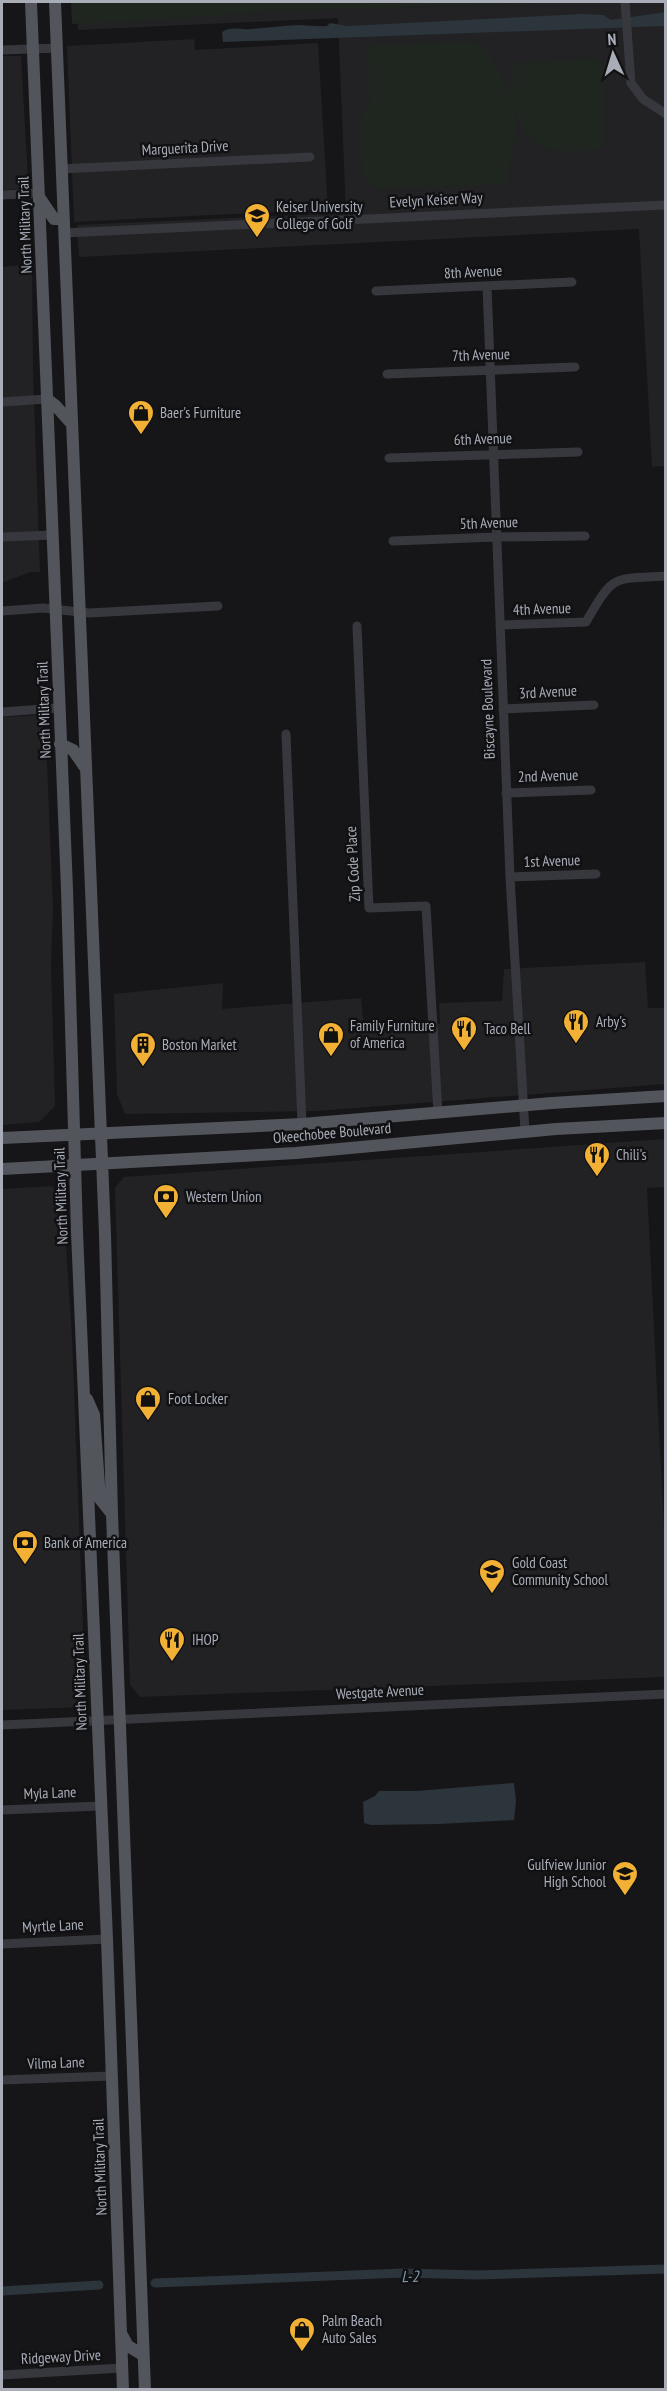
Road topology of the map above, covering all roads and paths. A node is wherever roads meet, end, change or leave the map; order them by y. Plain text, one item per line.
1 (31, 2) edge
2 (55, 2) edge
3 (626, 6) edge
4 (57, 48) junction
5 (33, 49) junction
6 (2, 50) edge
7 (666, 114) edge
8 (310, 157) dead end
9 (61, 169) junction
10 (2, 195) edge
11 (39, 195) junction
12 (666, 205) edge
13 (63, 219) junction
14 (64, 233) junction
15 (572, 282) dead end
16 (487, 286) junction
17 (376, 291) dead end
18 (575, 367) dead end
19 (490, 370) junction
20 (387, 374) dead end
21 (47, 399) junction
22 (2, 402) edge
23 (71, 423) junction
24 (578, 452) dead end
25 (494, 453) junction
26 (389, 458) dead end
27 (53, 535) junction
28 (585, 536) dead end
29 (2, 537) edge
30 (497, 537) junction
31 (393, 541) dead end
32 (666, 576) edge
33 (218, 606) dead end
34 (55, 610) junction
35 (2, 611) edge
36 (78, 612) junction
37 (500, 625) junction
38 (357, 626) dead end
39 (594, 705) dead end
40 (58, 708) junction
41 (503, 709) junction
42 (2, 712) edge
43 (286, 734) dead end
44 (60, 744) junction
45 (85, 767) junction
46 (591, 790) dead end
47 (506, 793) junction
48 (596, 874) dead end
49 (510, 877) junction
50 (666, 1096) edge
51 (523, 1106) junction
52 (438, 1114) junction
53 (666, 1123) edge
54 (302, 1124) junction
55 (525, 1131) junction
56 (101, 1133) junction
57 (74, 1134) junction
58 (2, 1138) edge
59 (102, 1163) junction
60 (74, 1165) junction
61 (2, 1168) edge
62 (84, 1389) junction
63 (112, 1514) junction
64 (666, 1695) edge
65 (120, 1719) junction
66 (97, 1720) junction
67 (2, 1725) edge
68 (100, 1806) junction
69 (2, 1810) edge
70 (107, 1939) junction
71 (2, 1944) edge
72 (110, 2046) junction
73 (133, 2075) junction
74 (111, 2076) junction
75 (2, 2080) edge
76 (133, 2097) junction
77 (121, 2332) junction
78 (143, 2355) junction
79 (122, 2368) junction
80 (2, 2375) edge
81 (145, 2387) edge
82 (123, 2390) edge

1 - 5 main road, North Military Trail
2 - 4 main road
3 - 7 street
4 - 5 street
4 - 9 main road
5 - 6 street
5 - 11 main road, North Military Trail
8 - 9 street, Marguerita Drive
9 - 13 main road
10 - 11 street
11 - 13 main road
11 - 21 main road, North Military Trail
12 - 14 street, Evelyn Keiser Way
13 - 14 main road
14 - 23 main road
15 - 16 street, 8th Avenue
16 - 17 street, 8th Avenue
16 - 19 street, Biscayne Boulevard
18 - 19 street, 7th Avenue
19 - 20 street, 7th Avenue
19 - 25 street, Biscayne Boulevard
21 - 22 street
21 - 23 main road
21 - 27 main road, North Military Trail
23 - 36 main road
24 - 25 street, 6th Avenue
25 - 26 street, 6th Avenue
25 - 30 street, Biscayne Boulevard
27 - 29 street
27 - 34 main road, North Military Trail
28 - 30 street, 5th Avenue
30 - 31 street, 5th Avenue
30 - 37 street, Biscayne Boulevard
32 - 37 street, 4th Avenue
33 - 36 street
34 - 35 street
34 - 36 street
34 - 40 main road, North Military Trail
36 - 45 main road
37 - 41 street, Biscayne Boulevard
38 - 52 street, Zip Code Place
39 - 41 street, 3rd Avenue
40 - 42 street
40 - 44 main road, North Military Trail
41 - 47 street, Biscayne Boulevard
43 - 54 street
44 - 45 main road
44 - 57 main road, North Military Trail
45 - 56 main road
46 - 47 street, 2nd Avenue
47 - 49 street, Biscayne Boulevard
48 - 49 street, 1st Avenue
49 - 51 street, Biscayne Boulevard
50 - 51 main road, Okeechobee Boulevard
51 - 52 main road, Okeechobee Boulevard
51 - 55 street, Biscayne Boulevard
52 - 54 main road, Okeechobee Boulevard
53 - 55 main road, Okeechobee Boulevard
54 - 56 main road, Okeechobee Boulevard
55 - 59 main road, Okeechobee Boulevard
56 - 57 main road, Okeechobee Boulevard
56 - 59 main road
57 - 58 main road, Okeechobee Boulevard
57 - 60 main road, North Military Trail
59 - 60 main road, Okeechobee Boulevard
59 - 63 main road
60 - 61 main road, Okeechobee Boulevard
60 - 62 main road, North Military Trail
62 - 63 main road
62 - 66 main road, North Military Trail
63 - 65 main road
64 - 65 street, Westgate Avenue
65 - 66 street, Westgate Avenue
65 - 73 main road
66 - 67 street, Westgate Avenue
66 - 68 main road, North Military Trail
68 - 69 street, Myla Lane
68 - 70 main road, North Military Trail
70 - 71 street, Myrtle Lane
70 - 72 main road, North Military Trail
72 - 73 main road
72 - 74 main road, North Military Trail
73 - 76 main road
74 - 75 street, Vilma Lane
74 - 76 main road
74 - 77 main road, North Military Trail
76 - 78 main road
77 - 78 main road
77 - 79 main road, North Military Trail
78 - 81 main road
79 - 80 street, Ridgeway Drive
79 - 81 main road
79 - 82 main road, North Military Trail

